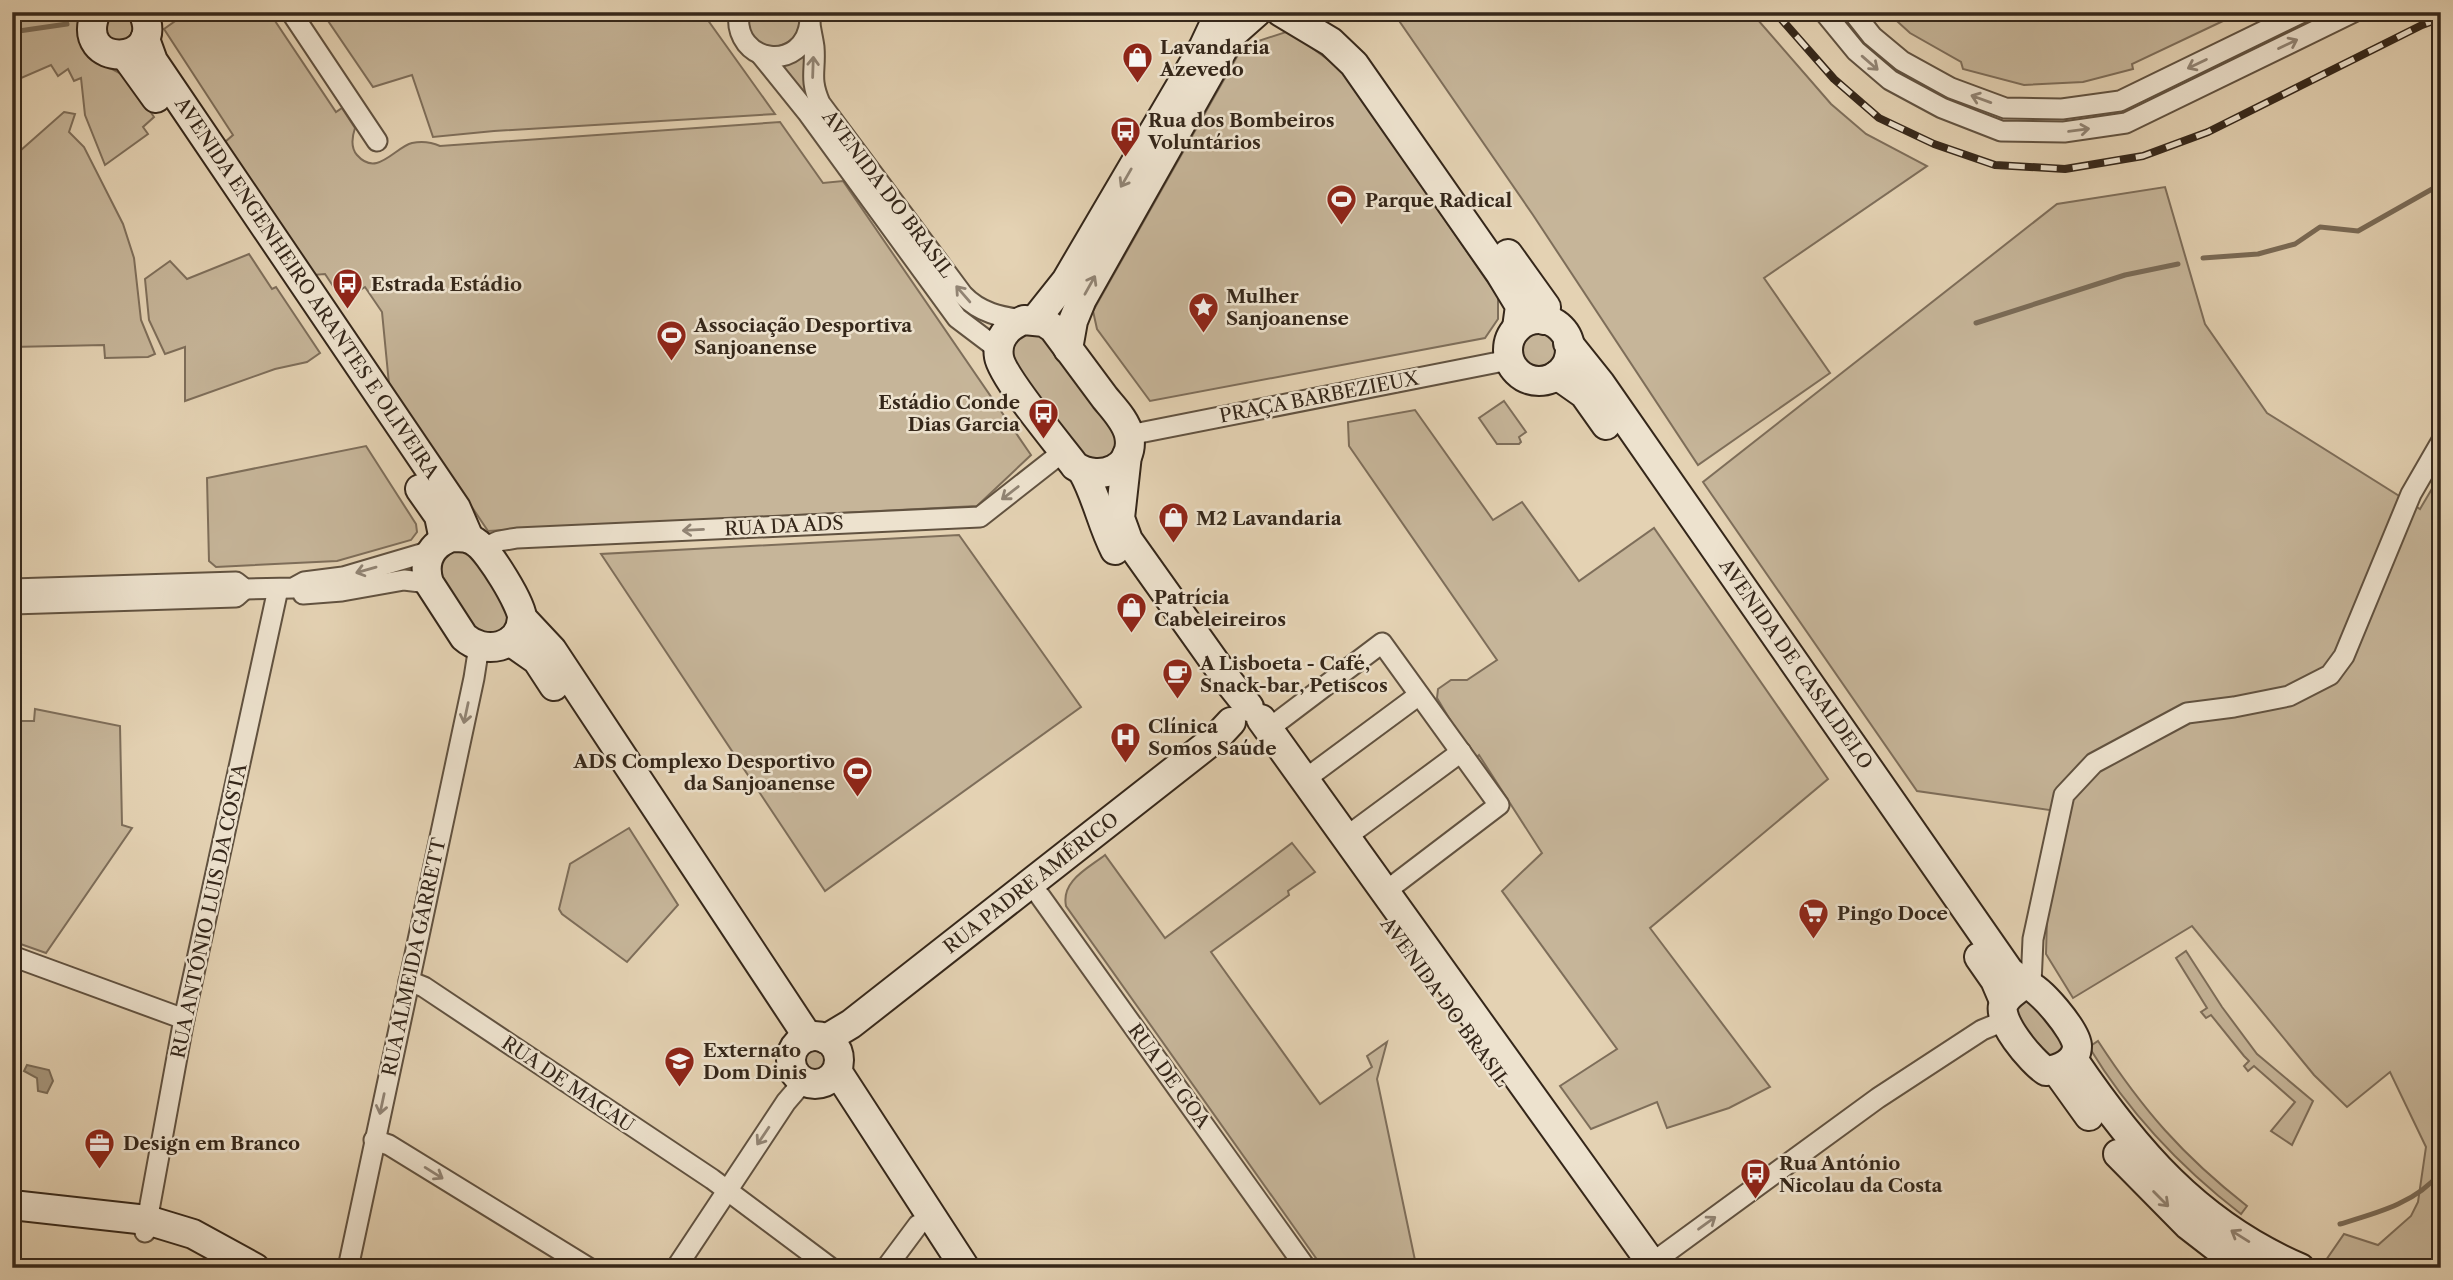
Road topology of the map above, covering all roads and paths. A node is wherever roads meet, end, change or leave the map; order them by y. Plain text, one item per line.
1 (95, 12) edge
2 (291, 12) edge
3 (1220, 12) edge
4 (1244, 12) edge
5 (1257, 12) edge
6 (1281, 12) edge
7 (1321, 12) edge
8 (1824, 12) edge
9 (1853, 12) edge
10 (2302, 12) edge
11 (2354, 12) edge
12 (736, 17) edge
13 (809, 18) edge
14 (144, 28) edge
15 (761, 55) junction
16 (377, 141) dead end
17 (1029, 320) junction
18 (1544, 320) junction
19 (1517, 328) junction
20 (1569, 343) junction
21 (998, 349) junction
22 (1068, 349) junction
23 (1509, 360) junction
24 (1557, 375) junction
25 (2441, 442) edge
26 (1128, 445) junction
27 (1064, 451) junction
28 (1083, 472) junction
29 (457, 544) junction
30 (429, 583) junction
31 (286, 588) junction
32 (12, 589) edge
33 (245, 590) junction
34 (12, 604) edge
35 (516, 629) junction
36 (479, 646) junction
37 (1419, 695) junction
38 (1248, 723) junction
39 (1461, 752) junction
40 (1304, 780) junction
41 (1346, 837) junction
42 (1035, 891) junction
43 (1386, 891) junction
44 (12, 957) edge
45 (409, 981) junction
46 (2016, 998) junction
47 (184, 1019) junction
48 (818, 1059) junction
49 (2064, 1065) junction
50 (374, 1140) junction
51 (726, 1190) junction
52 (12, 1205) edge
53 (12, 1217) edge
54 (918, 1225) junction
55 (146, 1227) junction
56 (1649, 1266) edge
57 (226, 1268) edge
58 (255, 1268) edge
59 (348, 1268) edge
60 (589, 1268) edge
61 (676, 1268) edge
62 (831, 1268) edge
63 (886, 1268) edge
64 (946, 1268) edge
65 (965, 1268) edge
66 (1306, 1268) edge
67 (2257, 1268) edge
68 (2300, 1268) edge

1 - 14 street, AVENIDA ENGENHEIRO ARANTES E OLIVEIRA
2 - 16 street
3 -> 17 street
4 - 5 street
22 -> 5 street
6 - 19 street
7 - 18 street, AVENIDA DE CASALDELO
8 -> 11 street
10 -> 9 street
12 - 15 street, AVENIDA DO BRASIL
13 - 15 street, AVENIDA DO BRASIL
17 -> 13 street, AVENIDA DO BRASIL
14 - 29 street, AVENIDA ENGENHEIRO ARANTES E OLIVEIRA
15 - 21 street, AVENIDA DO BRASIL
17 - 21 street
17 - 22 street, AVENIDA DO BRASIL
18 - 19 street
18 - 20 street, AVENIDA DE CASALDELO
19 - 23 street
20 - 24 street
20 - 46 street, AVENIDA DE CASALDELO
21 - 27 street, AVENIDA DO BRASIL
22 - 26 street, AVENIDA DO BRASIL
23 - 24 street
23 - 26 street, PRAÇA BARBEZIEUX
24 - 46 street, AVENIDA DE CASALDELO
25 - 46 street
26 - 28 street
26 - 38 street, AVENIDA DO BRASIL
27 - 28 street, AVENIDA DO BRASIL
27 -> 29 street, RUA DA ADS
28 - 38 street, AVENIDA DO BRASIL
29 - 30 street, AVENIDA ENGENHEIRO ARANTES E OLIVEIRA
29 -> 31 street, RUA DA ADS
29 - 35 street, AVENIDA ENGENHEIRO ARANTES E OLIVEIRA
30 - 31 street
30 - 36 street
31 - 33 street
31 - 47 street, RUA ANTÓNIO LUIS DA COSTA
32 - 33 street
33 - 34 street
35 - 36 street
35 - 48 street, AVENIDA ENGENHEIRO ARANTES E OLIVEIRA
36 -> 45 street, RUA ALMEIDA GARRETT
37 - 38 street, AVENIDA DO BRASIL
37 - 39 street, AVENIDA DO BRASIL
37 - 40 street
38 - 40 street, AVENIDA DO BRASIL
38 - 42 street, RUA PADRE AMÉRICO
38 - 56 street, AVENIDA DO BRASIL
39 - 41 street
39 - 43 street, AVENIDA DO BRASIL
40 - 41 street, AVENIDA DO BRASIL
41 - 43 street, AVENIDA DO BRASIL
42 - 48 street, RUA PADRE AMÉRICO
42 - 66 street, RUA DE GOA
43 - 56 street, AVENIDA DO BRASIL
44 - 47 street
45 -> 50 street, RUA ALMEIDA GARRETT
45 - 51 street, RUA DE MACAU
46 - 49 street, AVENIDA DE CASALDELO
46 - 49 street, AVENIDA DE CASALDELO
56 -> 46 street
47 - 55 street, RUA ANTÓNIO LUIS DA COSTA
48 -> 51 street, RUA PADRE AMÉRICO
48 - 54 street, AVENIDA ENGENHEIRO ARANTES E OLIVEIRA
48 - 65 street, AVENIDA ENGENHEIRO ARANTES E OLIVEIRA
49 -> 67 street, AVENIDA DE CASALDELO
68 -> 49 street, AVENIDA DE CASALDELO
50 - 59 street, RUA ALMEIDA GARRETT
50 -> 60 street
51 - 61 street, RUA PADRE AMÉRICO
51 - 62 street, RUA DE MACAU
52 - 55 street
53 - 55 street
54 - 63 street
54 - 64 street, AVENIDA ENGENHEIRO ARANTES E OLIVEIRA
55 - 57 street
55 - 58 street

